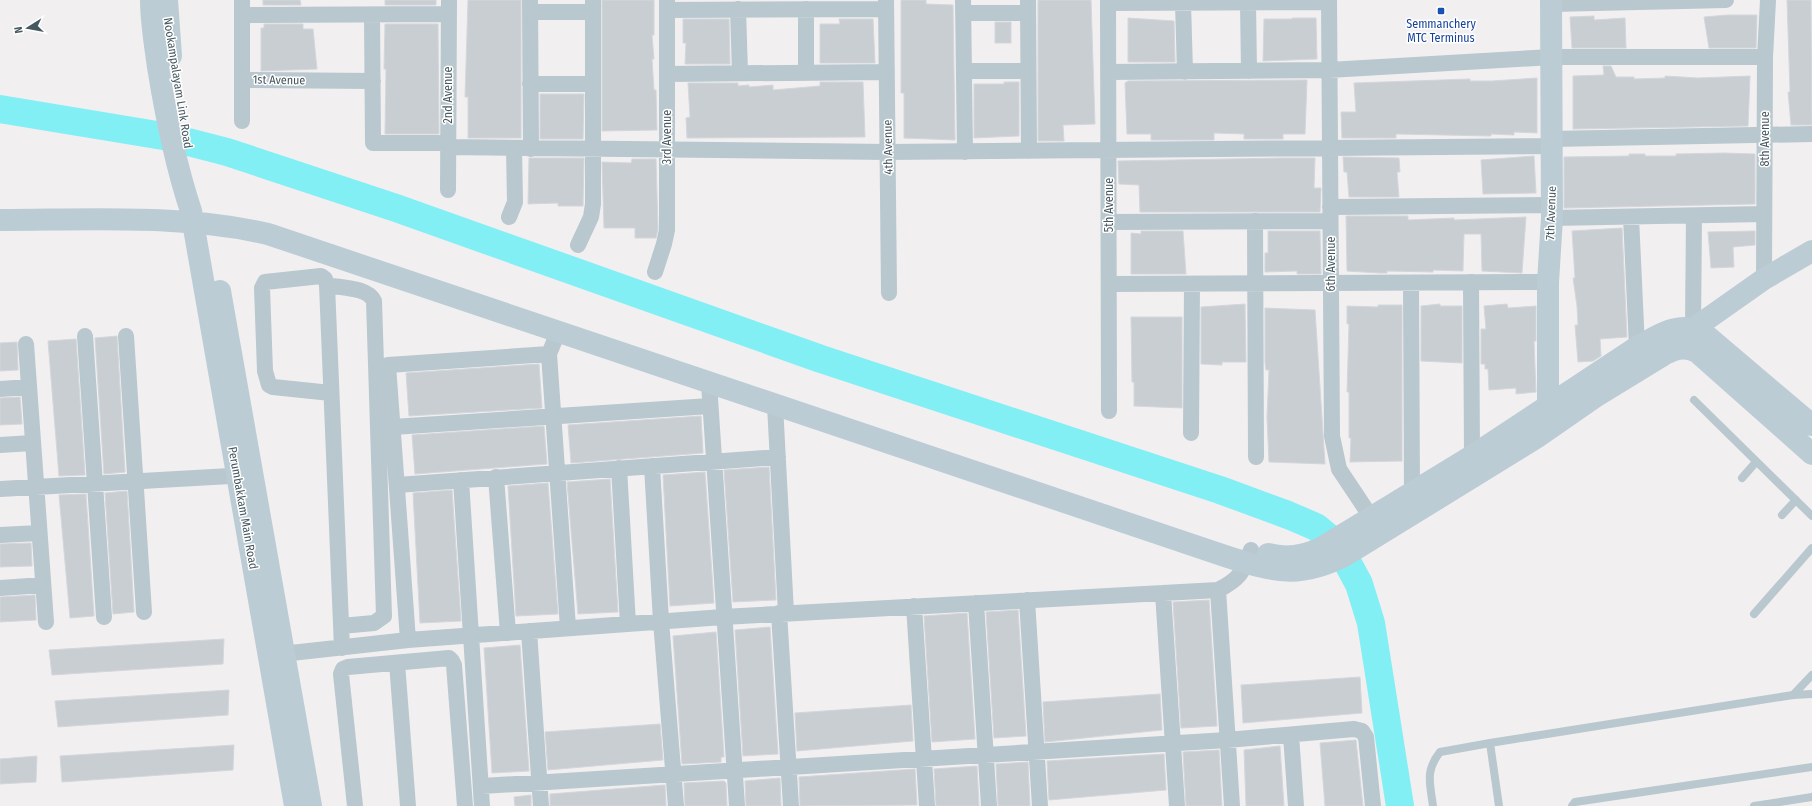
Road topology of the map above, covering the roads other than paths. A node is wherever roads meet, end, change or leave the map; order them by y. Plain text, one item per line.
1 (151, 0) edge
2 (167, 0) edge
3 (1726, 0) edge
4 (1768, 0) edge
5 (1108, 1) edge
6 (1329, 1) edge
7 (1183, 2) junction
8 (1248, 2) junction
9 (1551, 2) edge
10 (886, 4) edge
11 (667, 5) edge
12 (530, 6) edge
13 (593, 6) edge
14 (963, 6) edge
15 (1028, 6) edge
16 (449, 7) edge
17 (242, 8) edge
18 (806, 9) junction
19 (738, 10) junction
20 (372, 15) junction
21 (1765, 57) junction
22 (1552, 58) junction
23 (1329, 70) junction
24 (1028, 71) junction
25 (1249, 71) junction
26 (887, 72) junction
27 (964, 72) junction
28 (1108, 72) junction
29 (1185, 72) junction
30 (740, 73) junction
31 (806, 73) junction
32 (667, 74) junction
33 (242, 80) junction
34 (373, 81) junction
35 (530, 84) junction
36 (593, 84) junction
37 (169, 91) junction
38 (242, 121) dead end
39 (1812, 134) edge
40 (1766, 136) junction
41 (1552, 143) junction
42 (448, 145) junction
43 (514, 148) junction
44 (531, 149) junction
45 (1330, 149) junction
46 (594, 150) junction
47 (667, 151) junction
48 (1109, 151) junction
49 (888, 152) junction
50 (965, 152) junction
51 (1029, 152) junction
52 (448, 190) dead end
53 (0, 205) edge
54 (1552, 211) junction
55 (1330, 214) junction
56 (1764, 214) junction
57 (1694, 216) junction
58 (199, 217) junction
59 (509, 217) dead end
60 (1631, 217) junction
61 (0, 220) edge
62 (1255, 221) junction
63 (1109, 222) junction
64 (578, 245) dead end
65 (1812, 251) edge
66 (655, 272) dead end
67 (1764, 279) junction
68 (1471, 282) junction
69 (1548, 282) junction
70 (1331, 283) junction
71 (1411, 283) junction
72 (1110, 284) junction
73 (1192, 284) junction
74 (1255, 284) junction
75 (327, 285) junction
76 (889, 293) dead end
77 (558, 332) junction
78 (85, 336) dead end
79 (126, 336) dead end
80 (1690, 338) junction
81 (26, 344) dead end
82 (1637, 347) junction
83 (549, 354) junction
84 (709, 383) junction
85 (29, 387) junction
86 (0, 389) edge
87 (331, 393) junction
88 (1694, 400) dead end
89 (775, 405) junction
90 (710, 406) junction
91 (1109, 411) dead end
92 (553, 415) junction
93 (1553, 415) junction
94 (1812, 424) edge
95 (393, 427) junction
96 (1191, 433) dead end
97 (32, 443) junction
98 (0, 445) edge
99 (1812, 454) edge
100 (1472, 456) junction
101 (778, 457) junction
102 (1256, 457) dead end
103 (714, 462) junction
104 (1756, 462) junction
105 (652, 466) junction
106 (619, 468) junction
107 (557, 473) junction
108 (245, 475) junction
109 (496, 477) junction
110 (1742, 478) dead end
111 (461, 480) junction
112 (135, 481) junction
113 (96, 483) junction
114 (397, 485) junction
115 (35, 486) junction
116 (0, 489) edge
117 (1412, 492) junction
118 (1796, 500) junction
119 (1782, 515) dead end
120 (1812, 516) edge
121 (1366, 528) junction
122 (39, 533) junction
123 (0, 535) edge
124 (1812, 548) edge
125 (1248, 556) junction
126 (43, 585) junction
127 (0, 588) edge
128 (1218, 590) junction
129 (1164, 593) junction
130 (1026, 600) junction
131 (976, 603) junction
132 (914, 606) junction
133 (144, 612) dead end
134 (783, 613) junction
135 (1754, 614) dead end
136 (104, 617) dead end
137 (723, 617) junction
138 (661, 621) junction
139 (46, 622) dead end
140 (628, 624) junction
141 (341, 626) junction
142 (568, 628) junction
143 (529, 631) junction
144 (508, 633) junction
145 (471, 636) junction
146 (408, 640) junction
147 (342, 648) junction
148 (277, 654) junction
149 (397, 663) junction
150 (1812, 675) edge
151 (1812, 694) edge
152 (1793, 695) junction
153 (1291, 735) junction
154 (1227, 740) junction
155 (1490, 743) junction
156 (1174, 744) junction
157 (1036, 752) junction
158 (986, 755) junction
159 (924, 759) junction
160 (1812, 766) edge
161 (789, 767) junction
162 (734, 771) junction
163 (674, 775) junction
164 (539, 783) junction
165 (482, 786) junction
166 (1812, 797) edge
167 (296, 806) edge
168 (311, 806) edge
169 (355, 806) edge
170 (408, 806) edge
171 (464, 806) edge
172 (482, 806) edge
173 (541, 806) edge
174 (676, 806) edge
175 (737, 806) edge
176 (791, 806) edge
177 (927, 806) edge
178 (989, 806) edge
179 (1040, 806) edge
180 (1177, 806) edge
181 (1232, 806) edge
182 (1296, 806) edge
183 (1373, 806) edge
184 (1433, 806) edge
185 (1499, 806) edge
186 (1572, 806) edge
187 (1754, 806) edge

1 - 37 street, Nookampalayam Link Road
2 - 37 street, Nookampalayam Link Road
3 - 9 street
4 - 21 street, 8th Avenue
5 - 7 street
5 - 28 street, 5th Avenue
6 - 8 street
6 - 23 street, 6th Avenue
7 - 8 street
7 - 29 street
8 - 25 street
9 - 22 street, 7th Avenue
10 - 18 street
10 - 26 street, 4th Avenue
11 - 19 street
11 - 32 street, 3rd Avenue
12 - 13 street
12 - 35 street
13 - 36 street
14 - 15 street
14 - 27 street
15 - 24 street
16 - 20 street
16 - 42 street, 2nd Avenue
17 - 20 street
17 - 33 street, 1st Avenue
18 - 19 street
18 - 31 street
19 - 30 street
20 - 34 street
21 - 22 street
21 - 40 street, 8th Avenue
22 - 23 street
22 - 41 street, 7th Avenue
23 - 25 street
23 - 45 street, 6th Avenue
24 - 27 street
24 - 51 street
25 - 29 street
26 - 31 street
26 - 49 street, 4th Avenue
27 - 50 street
28 - 29 street
28 - 48 street, 5th Avenue
30 - 31 street
30 - 32 street
32 - 47 street, 3rd Avenue
33 - 34 street, 1st Avenue
33 - 38 street
34 - 42 street
35 - 36 street
35 - 44 street
36 - 46 street
37 - 58 street, Nookampalayam Link Road
39 - 40 street
40 - 41 street
40 - 56 street, 8th Avenue
41 - 45 street
41 - 54 street, 7th Avenue
42 - 43 street
42 - 52 street, 2nd Avenue
43 - 44 street
43 - 59 street
44 - 46 street
45 - 48 street
45 - 55 street, 6th Avenue
46 - 47 street
46 - 64 street
47 - 49 street
47 - 66 street, 3rd Avenue
48 - 51 street
48 - 63 street, 5th Avenue
49 - 50 street
49 - 76 street, 4th Avenue
50 - 51 street
53 - 58 street
54 - 55 street
54 - 60 street
54 - 69 street, 7th Avenue
55 - 62 street
55 - 70 street, 6th Avenue
56 - 57 street
56 - 67 street, 8th Avenue
57 - 60 street
57 - 80 street
58 - 61 street
58 - 77 street
58 - 108 street, Perumbakkam Main Road
58 - 125 street
60 - 82 street
62 - 63 street
62 - 74 street
63 - 72 street, 5th Avenue
65 - 67 street
67 - 80 street
68 - 69 street
68 - 71 street
68 - 100 street
69 - 93 street, 7th Avenue
70 - 71 street
70 - 74 street
70 - 121 street, 6th Avenue
71 - 117 street
72 - 73 street
72 - 91 street, 5th Avenue
73 - 74 street
73 - 96 street
74 - 102 street
75 - 87 street
75 - 87 street
75 - 141 street
77 - 83 street
77 - 84 street
78 - 113 street
79 - 112 street
80 - 82 street
80 - 93 street
80 - 94 street
80 - 99 street
81 - 85 street
82 - 93 street
83 - 92 street
83 - 95 street
84 - 89 street
84 - 90 street
85 - 86 street
85 - 97 street
87 - 141 street
88 - 104 lane
89 - 101 street
89 - 125 street
90 - 92 street
90 - 103 street
92 - 95 street
92 - 107 street
93 - 100 street
93 - 121 street
95 - 114 street
97 - 98 street
97 - 115 street
100 - 117 street
101 - 103 street
101 - 134 street
103 - 105 street
103 - 137 street
104 - 110 lane
104 - 118 lane
105 - 106 street
105 - 138 street
106 - 107 street
106 - 140 street
107 - 109 street
107 - 142 street
108 - 112 street
108 - 148 street, Perumbakkam Main Road
109 - 111 street
109 - 144 street
111 - 114 street
111 - 145 street
112 - 113 street
112 - 133 street
113 - 115 street
113 - 136 street
114 - 146 street
115 - 116 street
115 - 122 street
117 - 121 street
118 - 119 lane
118 - 120 lane
121 - 125 street
122 - 123 street
122 - 126 street
124 - 135 lane
125 - 128 street
126 - 127 street
126 - 139 street
128 - 129 street
128 - 154 street
129 - 130 street
129 - 156 street
130 - 131 street
130 - 157 street
131 - 132 street
131 - 158 street
132 - 134 street
132 - 159 street
134 - 137 street
134 - 161 street
137 - 138 street
137 - 162 street
138 - 140 street
138 - 163 street
140 - 142 street
141 - 147 street
142 - 143 street
143 - 144 street
143 - 164 street
144 - 145 street
145 - 146 street
145 - 165 street
146 - 147 street
147 - 148 street
148 - 167 street, Perumbakkam Main Road
148 - 168 street, Perumbakkam Main Road
149 - 169 street
149 - 170 street
149 - 171 street
150 - 152 lane
151 - 152 lane
152 - 155 lane
153 - 154 street
153 - 182 street
153 - 183 street
154 - 156 street
154 - 181 street
155 - 184 lane
155 - 185 lane
156 - 157 street
156 - 180 street
157 - 158 street
157 - 179 street
158 - 159 street
158 - 178 street
159 - 161 street
159 - 177 street
160 - 186 lane
161 - 162 street
161 - 176 street
162 - 163 street
162 - 175 street
163 - 164 street
163 - 174 street
164 - 165 street
164 - 173 street
165 - 172 street
166 - 187 lane

